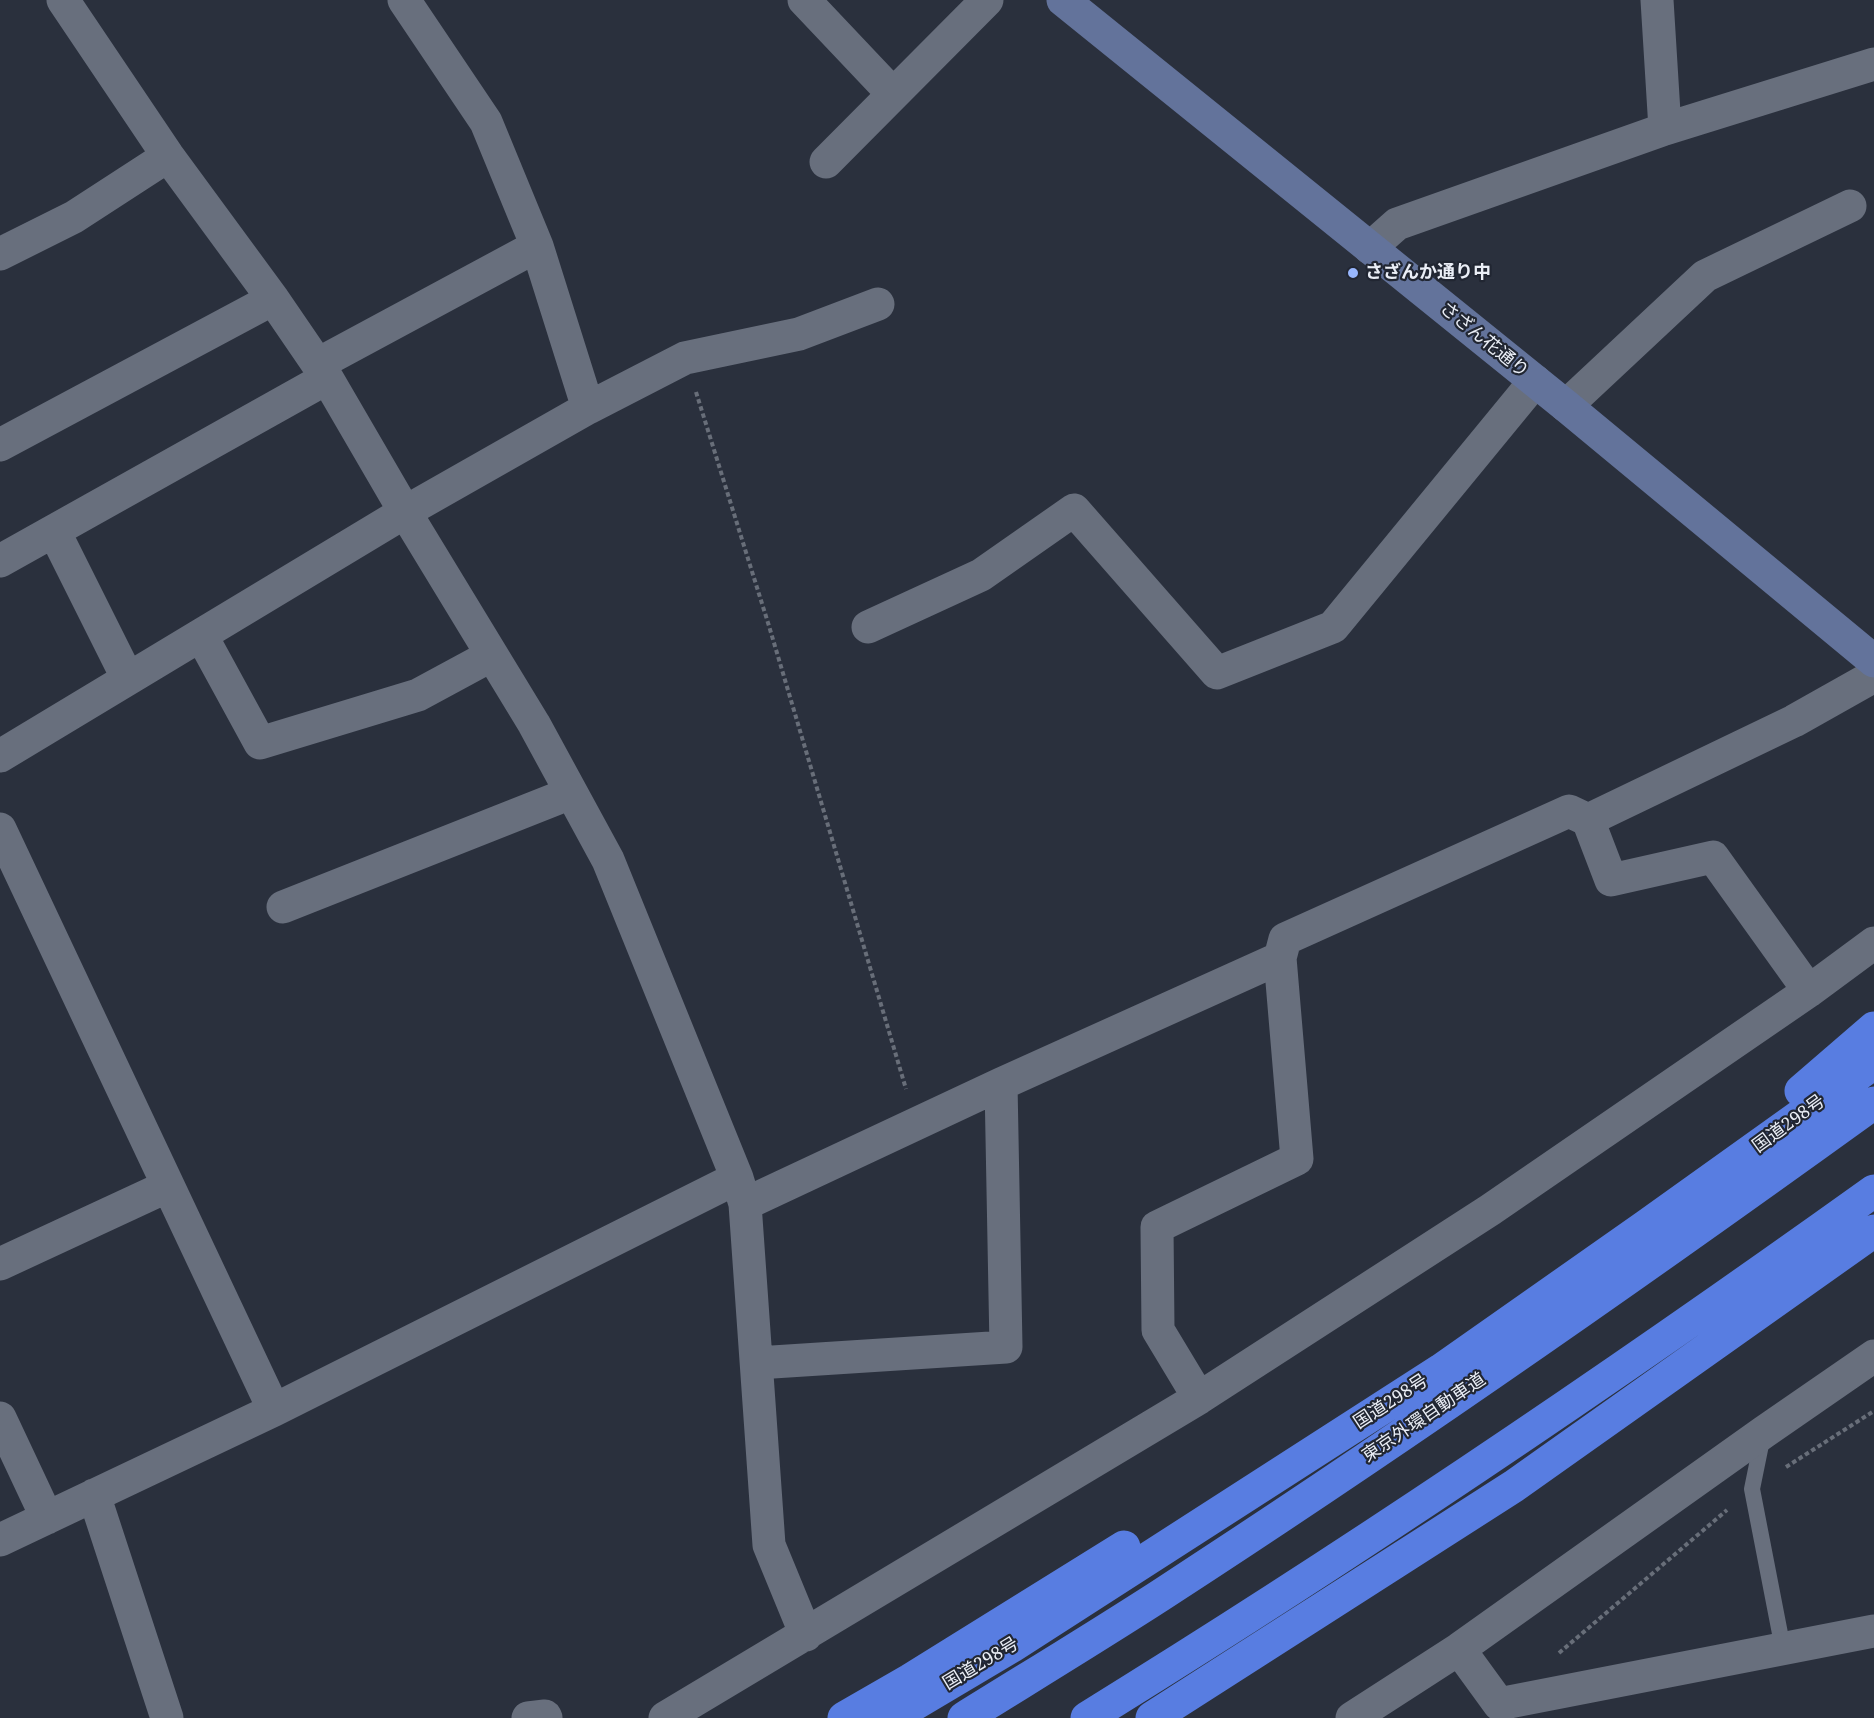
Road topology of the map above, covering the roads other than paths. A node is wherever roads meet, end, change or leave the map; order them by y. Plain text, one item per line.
1 (63, 0) edge
2 (404, 0) edge
3 (804, 0) edge
4 (987, 0) edge
5 (1063, 0) edge
6 (1657, 0) edge
7 (1874, 64) edge
8 (893, 94) junction
9 (1665, 129) junction
10 (168, 156) junction
11 (826, 162) dead end
12 (1850, 206) dead end
13 (537, 246) junction
14 (1370, 248) junction
15 (0, 254) edge
16 (273, 299) junction
17 (878, 304) dead end
18 (323, 371) junction
19 (1535, 381) junction
20 (1566, 406) junction
21 (588, 408) junction
22 (0, 445) edge
23 (405, 512) junction
24 (54, 531) junction
25 (0, 561) edge
26 (868, 627) dead end
27 (201, 635) junction
28 (492, 655) junction
29 (1871, 655) edge
30 (128, 679) junction
31 (0, 756) edge
32 (571, 793) junction
33 (1588, 820) junction
34 (0, 829) edge
35 (283, 907) dead end
36 (1874, 943) edge
37 (1280, 958) junction
38 (1809, 991) junction
39 (1874, 1028) edge
40 (1874, 1062) edge
41 (1001, 1084) junction
42 (1874, 1103) edge
43 (168, 1186) junction
44 (741, 1191) junction
45 (1874, 1191) edge
46 (1646, 1226) junction
47 (1874, 1231) edge
48 (0, 1264) edge
49 (1874, 1356) edge
50 (757, 1363) junction
51 (1441, 1370) junction
52 (1199, 1398) junction
53 (274, 1410) junction
54 (0, 1418) edge
55 (1764, 1432) junction
56 (1514, 1486) junction
57 (94, 1495) junction
58 (47, 1518) junction
59 (0, 1540) edge
60 (1874, 1631) edge
61 (806, 1635) junction
62 (1459, 1649) junction
63 (1783, 1649) junction
64 (1499, 1711) edge
65 (167, 1718) edge
66 (528, 1718) edge
67 (546, 1718) edge
68 (665, 1718) edge
69 (844, 1718) edge
70 (891, 1718) edge
71 (964, 1718) edge
72 (1087, 1718) edge
73 (1152, 1718) edge
74 (1193, 1718) edge
75 (1352, 1718) edge

1 - 10 street
2 - 13 street
3 - 8 street
4 - 8 street
5 - 14 street, さざん花通り
6 - 9 street
7 - 9 street
8 - 11 street
9 - 14 street
10 - 15 street
10 - 16 street
12 - 20 street
13 - 18 street
13 - 21 street
14 - 19 street, さざん花通り
16 - 18 street
16 - 22 street
17 - 21 street
18 - 23 street
18 - 24 street
19 - 20 street, さざん花通り
19 - 26 street
20 - 29 street, さざん花通り
21 - 23 street
23 - 27 street
23 - 28 street
24 - 25 street
24 - 30 street
27 - 28 street
27 - 30 street
28 - 32 street
29 - 33 street
30 - 31 street
32 - 35 street
32 - 44 street
33 - 37 street
33 - 38 street
34 - 43 street
36 - 38 street
37 - 41 street
37 - 52 street
38 - 52 street
39 - 46 highway
40 - 46 highway, 国道298号
41 - 44 street
41 - 50 street
42 - 71 highway, 東京外環自動車道
43 - 48 street
43 - 53 street
44 - 50 street
44 - 53 street
45 - 72 highway
46 - 51 highway, 国道298号
47 - 56 highway
49 - 55 street
50 - 61 street
51 - 69 highway
51 - 70 highway, 国道298号
52 - 61 street
53 - 57 street
54 - 58 street
55 - 62 street
55 - 63 lane
56 - 73 highway
56 - 74 highway
57 - 58 street
57 - 65 street
58 - 59 street
60 - 63 street
61 - 68 street
62 - 64 street
62 - 75 street
63 - 64 street
66 - 67 street

